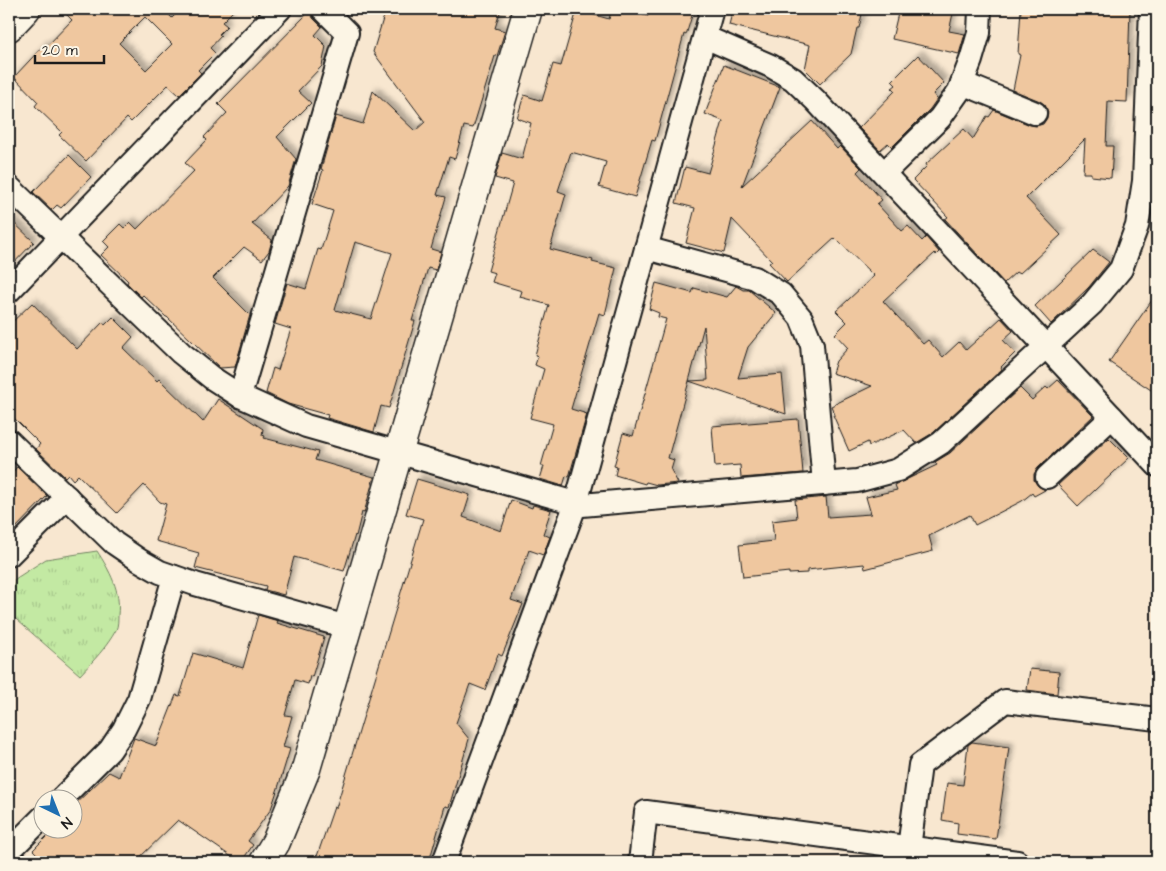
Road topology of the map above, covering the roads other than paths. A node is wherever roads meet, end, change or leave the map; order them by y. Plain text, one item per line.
1 (26, 9) edge
2 (280, 9) edge
3 (323, 9) edge
4 (528, 9) edge
5 (712, 9) edge
6 (980, 9) edge
7 (1150, 9) edge
8 (9, 27) edge
9 (705, 37) junction
10 (962, 83) junction
11 (1035, 113) dead end
12 (884, 173) junction
13 (9, 187) edge
14 (60, 237) junction
15 (646, 248) junction
16 (9, 291) edge
17 (1046, 347) junction
18 (240, 396) junction
19 (1112, 417) junction
20 (9, 440) edge
21 (398, 452) junction
22 (1157, 465) edge
23 (1047, 477) dead end
24 (824, 484) junction
25 (67, 497) junction
26 (576, 504) junction
27 (9, 555) edge
28 (174, 577) junction
29 (347, 627) junction
30 (1157, 719) edge
31 (72, 788) edge
32 (32, 830) edge
33 (909, 848) junction
34 (13, 854) edge
35 (264, 862) edge
36 (444, 862) edge
37 (640, 862) edge
38 (1017, 862) edge

1 - 8 street
2 - 14 street
3 - 18 street
4 - 21 street
5 - 9 street
6 - 10 street
7 - 17 street
9 - 12 street
9 - 15 street
10 - 11 street
10 - 12 street
12 - 17 street
13 - 14 street
14 - 16 street
14 - 18 street
15 - 24 street
15 - 26 street
17 - 19 street
17 - 24 street
18 - 21 street
19 - 22 street
19 - 23 street
20 - 25 street
21 - 26 street
21 - 29 street
24 - 26 street
25 - 27 street
25 - 28 street
26 - 36 street
28 - 29 street
28 - 31 street
29 - 35 street
30 - 33 street
32 - 34 street
33 - 37 street
33 - 38 street

